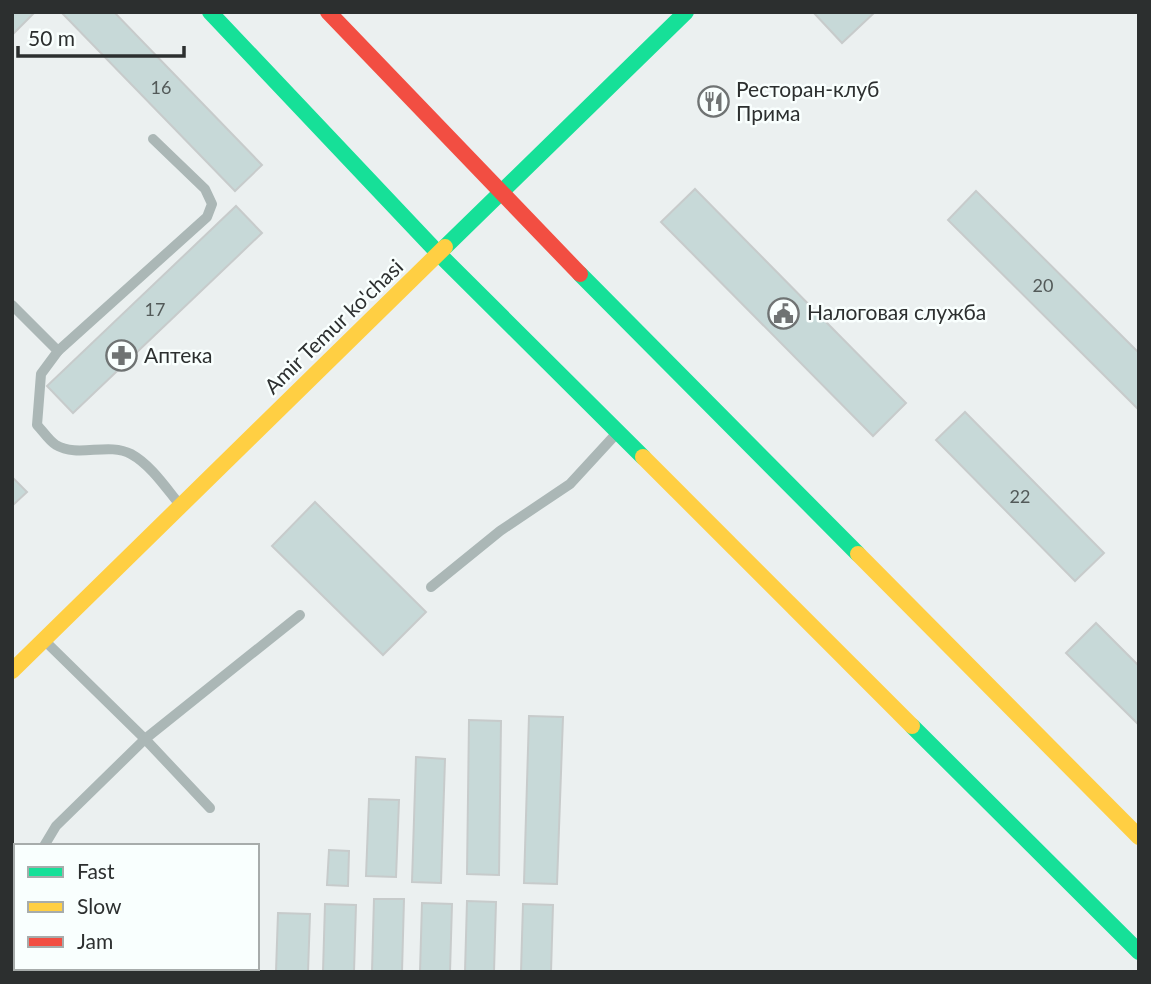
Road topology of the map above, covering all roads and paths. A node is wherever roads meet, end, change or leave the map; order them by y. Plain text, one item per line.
1 (210, 12) edge
2 (328, 12) edge
3 (685, 12) edge
4 (153, 139) dead end
5 (500, 194) junction
6 (439, 254) junction
7 (12, 305) edge
8 (58, 351) junction
9 (617, 432) junction
10 (181, 506) junction
11 (431, 587) dead end
12 (300, 615) dead end
13 (44, 640) junction
14 (12, 671) edge
15 (145, 739) junction
16 (210, 808) dead end
17 (1139, 837) edge
18 (45, 844) edge
19 (1139, 952) edge

1 - 6 street
2 - 5 street
3 - 5 street, Amir Temur ko'chasi
4 - 8 lane
5 - 6 street, Amir Temur ko'chasi
5 - 17 street
6 - 9 street
6 - 10 street, Amir Temur ko'chasi
7 - 8 lane
8 - 10 lane
9 - 11 lane
9 - 19 street
10 - 13 street, Amir Temur ko'chasi
12 - 15 lane
13 - 14 street, Amir Temur ko'chasi
13 - 15 lane
15 - 16 lane
15 - 18 lane

